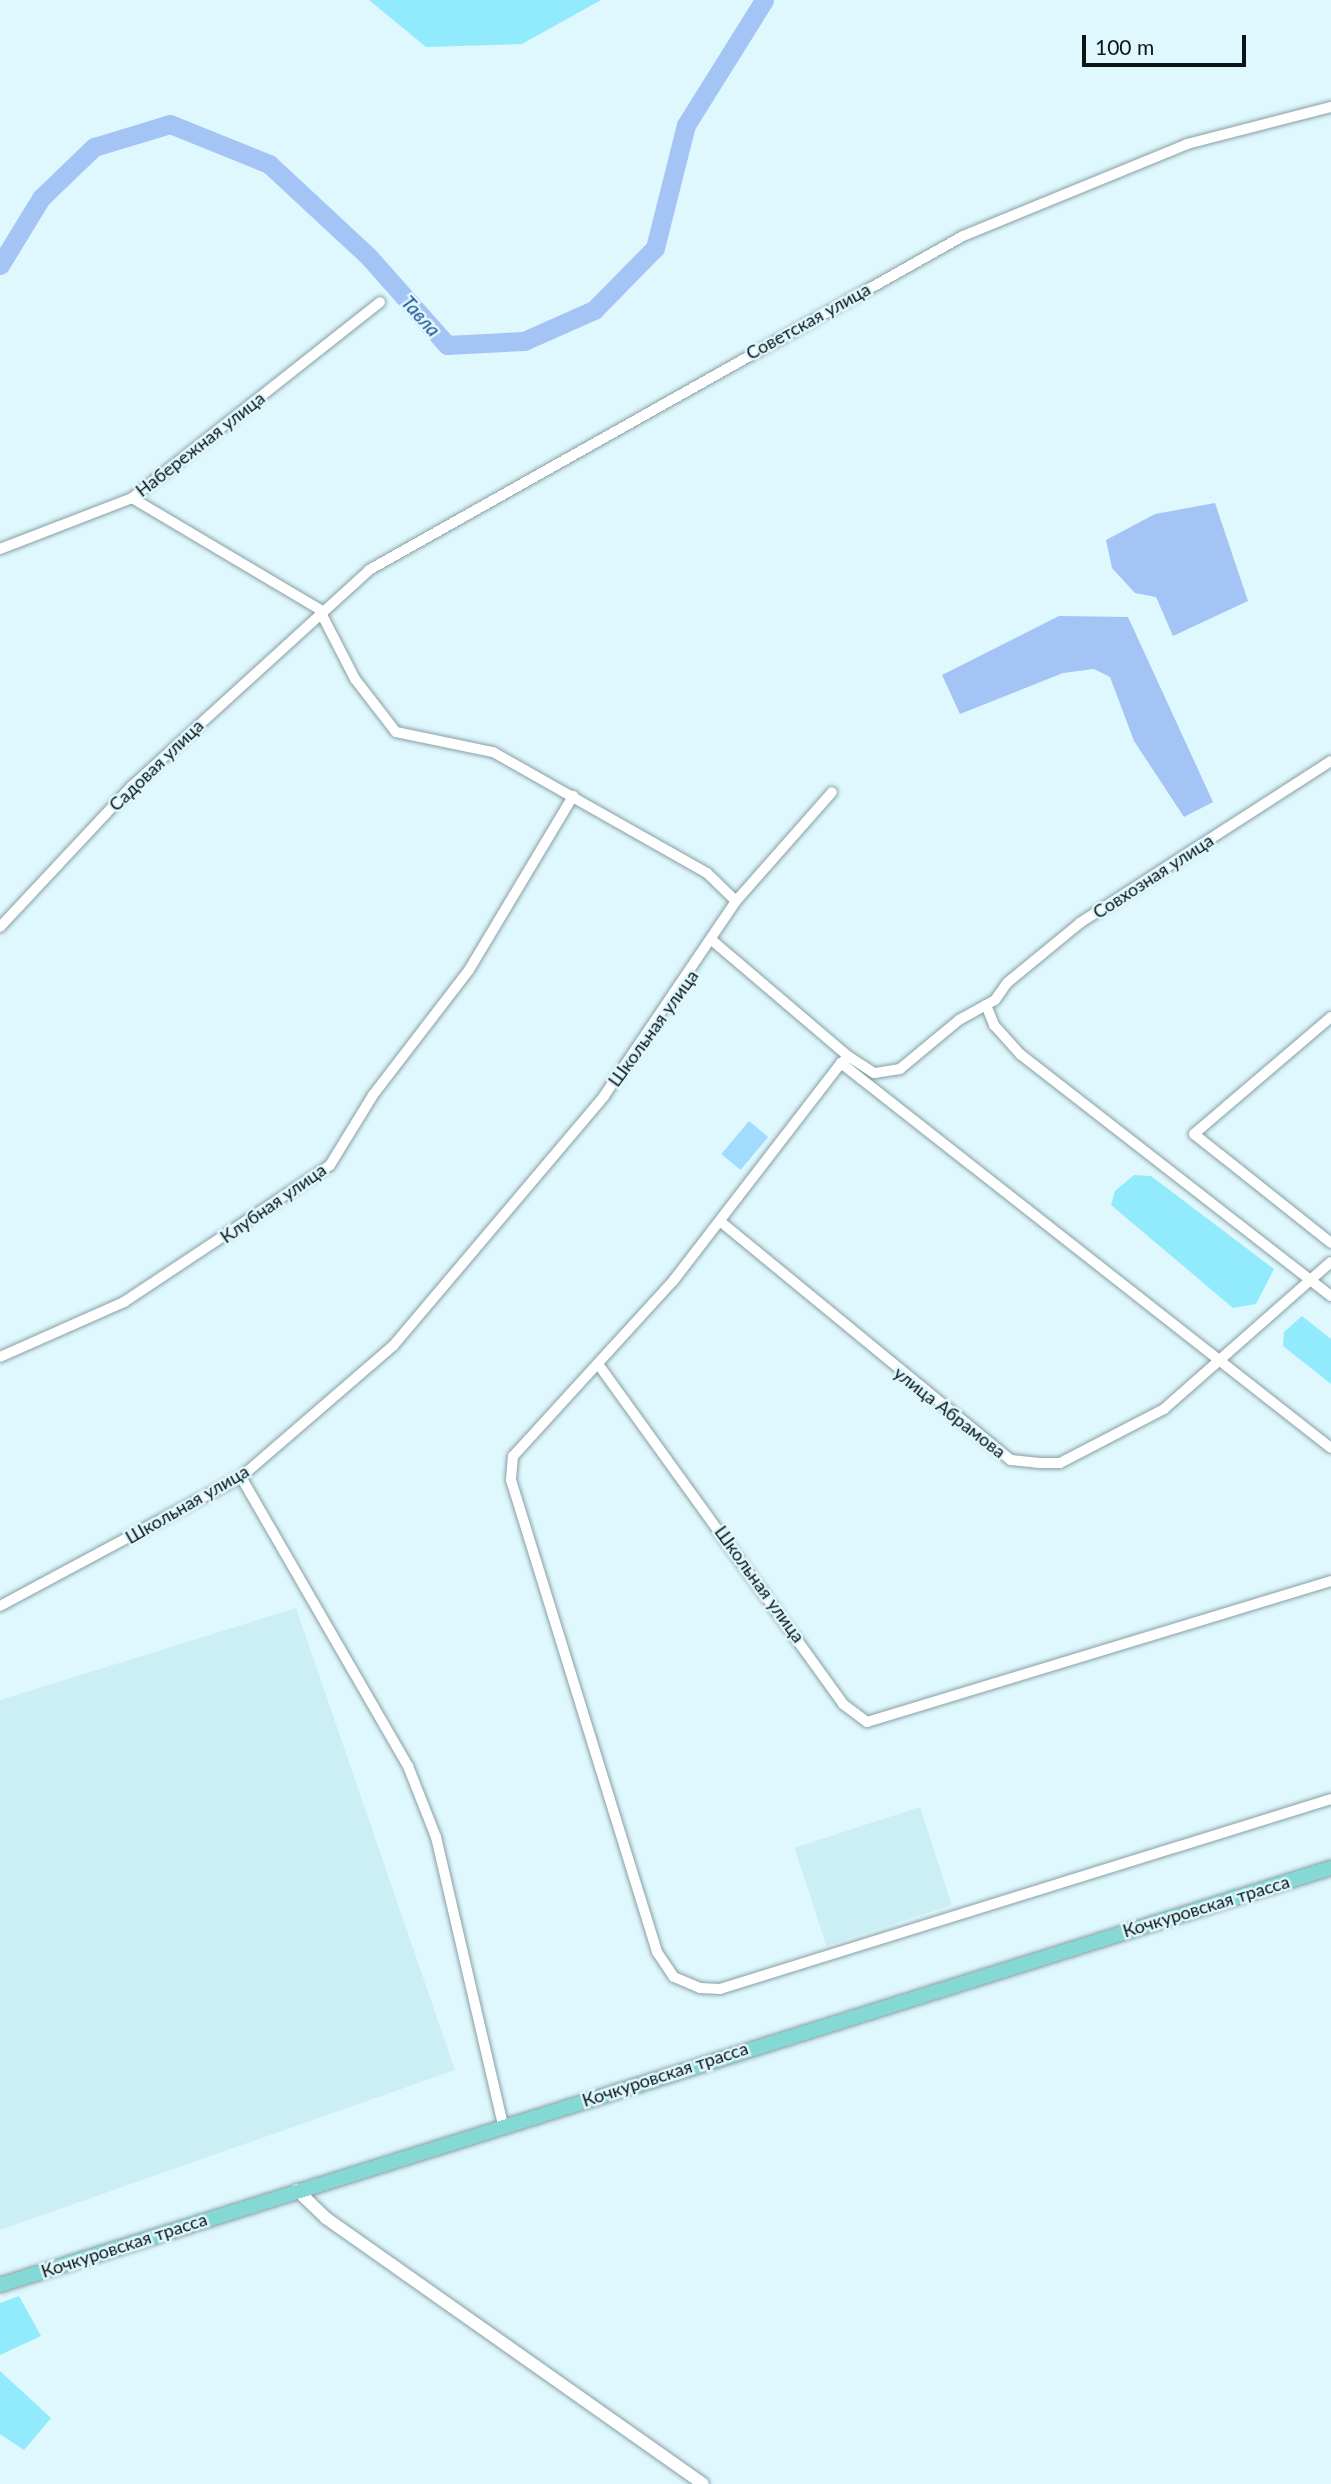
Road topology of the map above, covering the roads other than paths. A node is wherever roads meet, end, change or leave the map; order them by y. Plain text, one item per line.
1 (1331, 107) edge
2 (380, 302) dead end
3 (132, 498) junction
4 (0, 549) edge
5 (319, 609) junction
6 (1331, 761) edge
7 (832, 792) dead end
8 (572, 796) junction
9 (736, 901) junction
10 (0, 927) edge
11 (714, 942) junction
12 (986, 1004) junction
13 (1331, 1017) edge
14 (845, 1060) junction
15 (721, 1222) junction
16 (1331, 1242) edge
17 (1331, 1262) edge
18 (1310, 1280) junction
19 (1331, 1296) edge
20 (0, 1357) edge
21 (1217, 1362) junction
22 (598, 1364) junction
23 (1331, 1448) edge
24 (241, 1477) junction
25 (1331, 1581) edge
26 (0, 1606) edge
27 (1331, 1798) edge
28 (1331, 1868) edge
29 (503, 2125) junction
30 (297, 2190) junction
31 (0, 2285) edge
32 (703, 2484) edge

1 - 5 street, Советская улица
2 - 3 street, Набережная улица
3 - 4 street, Набережная улица
3 - 5 street
5 - 8 street
5 - 10 street, Садовая улица
6 - 12 street, Совхозная улица
7 - 9 street, Школьная улица
8 - 9 street
8 - 20 street, Клубная улица
9 - 11 street, Школьная улица
11 - 14 street
11 - 24 street, Школьная улица
12 - 14 street, Совхозная улица
12 - 18 street
13 - 16 street
14 - 15 street
14 - 21 street
15 - 21 street, улица Абрамова
15 - 22 street
17 - 18 street, улица Абрамова
18 - 19 street
18 - 21 street, улица Абрамова
21 - 23 street
22 - 25 street, Школьная улица
22 - 27 street
24 - 26 street, Школьная улица
24 - 29 street
28 - 29 main road, Кочкуровская трасса
29 - 30 main road, Кочкуровская трасса
30 - 31 main road, Кочкуровская трасса
30 - 32 street

